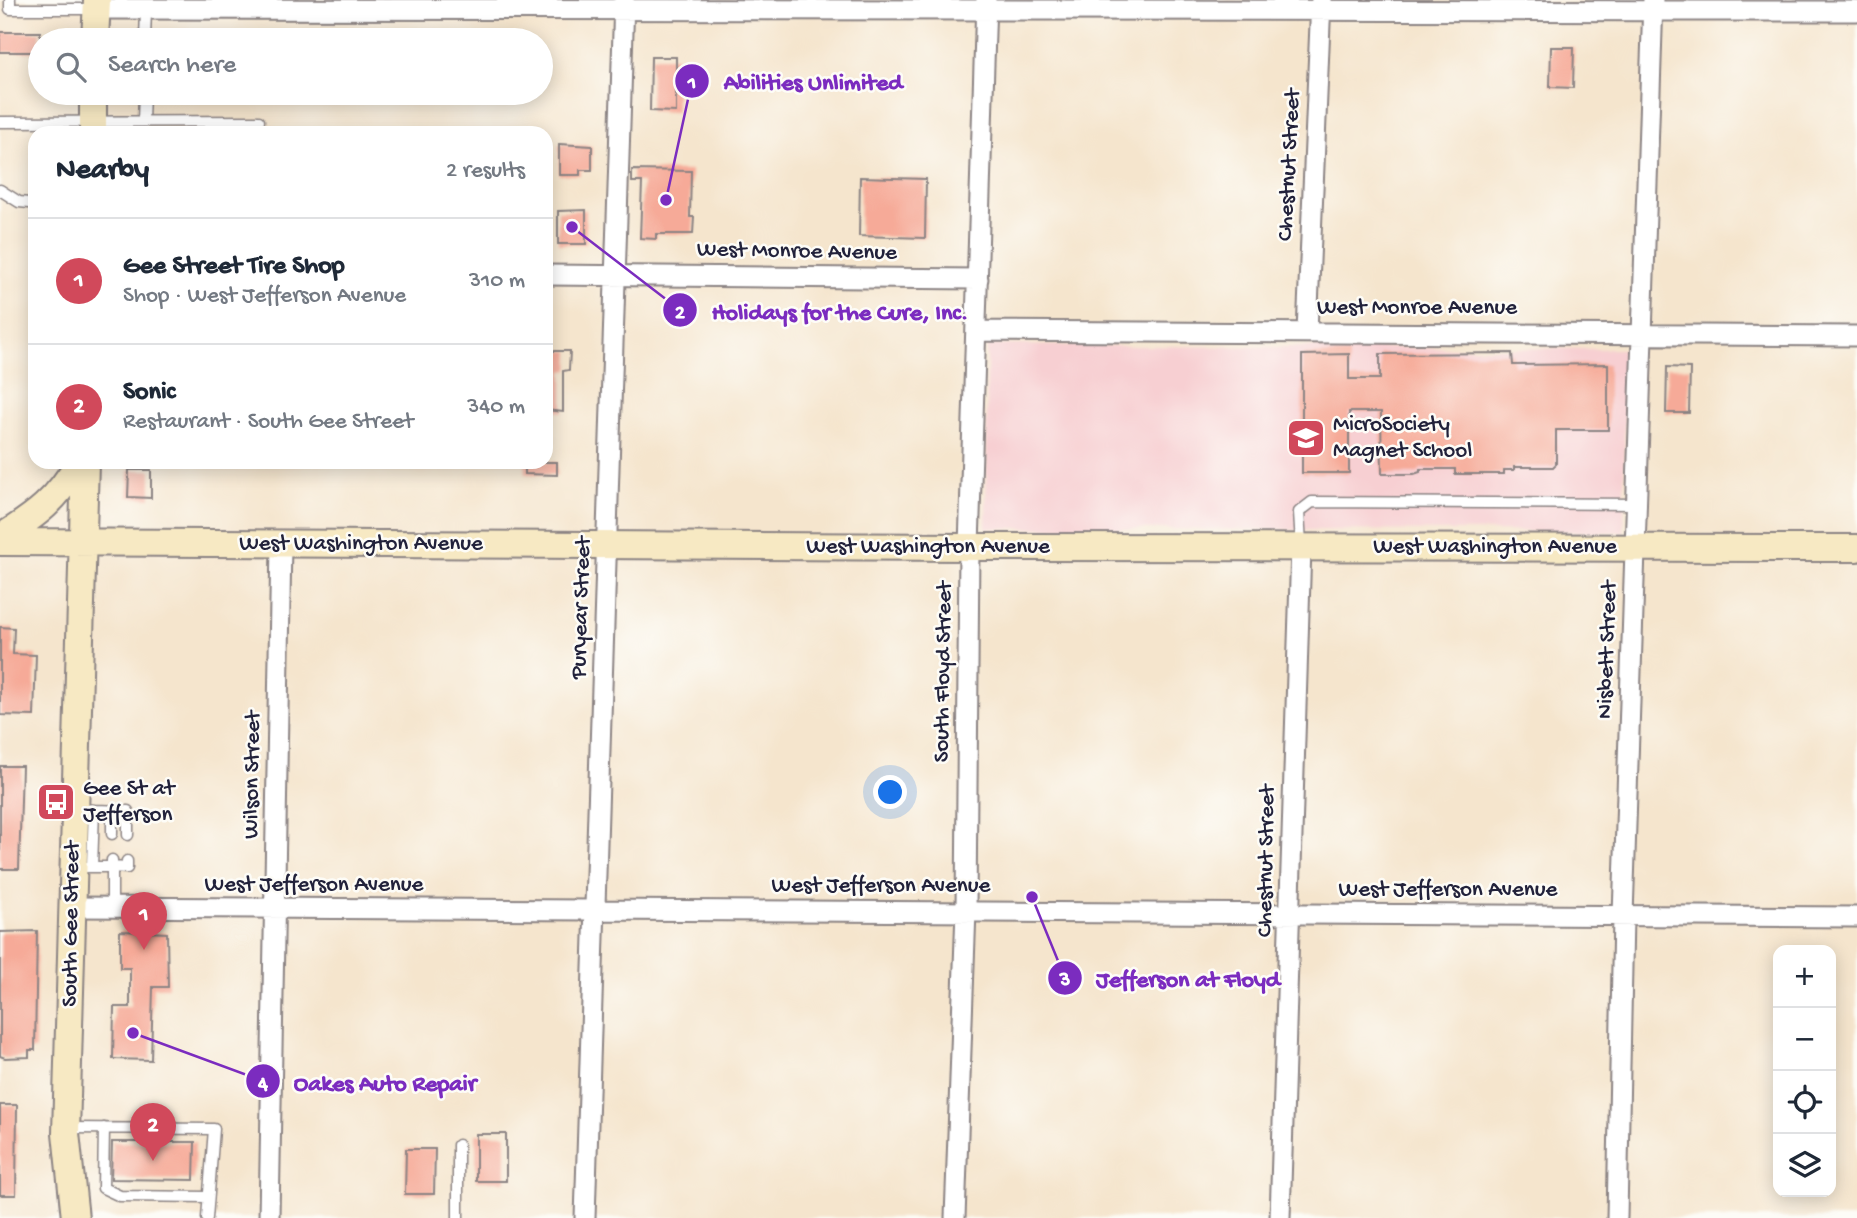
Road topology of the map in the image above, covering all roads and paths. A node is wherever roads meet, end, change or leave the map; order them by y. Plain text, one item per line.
1 (10, 0) edge
2 (97, 5) edge
3 (624, 5) edge
4 (986, 5) edge
5 (1321, 5) edge
6 (1653, 5) edge
7 (146, 9) junction
8 (1857, 11) edge
9 (96, 28) edge
10 (145, 28) edge
11 (93, 105) edge
12 (144, 105) edge
13 (143, 121) junction
14 (258, 121) dead end
15 (1, 122) edge
16 (75, 126) edge
17 (93, 126) edge
18 (101, 126) edge
19 (0, 190) edge
20 (28, 202) edge
21 (553, 275) edge
22 (615, 275) junction
23 (978, 279) junction
24 (976, 331) junction
25 (1307, 332) junction
26 (1642, 334) junction
27 (1857, 336) edge
28 (75, 469) edge
29 (85, 469) edge
30 (1637, 504) junction
31 (0, 540) edge
32 (83, 542) junction
33 (281, 544) junction
34 (608, 544) junction
35 (969, 547) junction
36 (1301, 547) junction
37 (1636, 547) junction
38 (1857, 548) edge
39 (84, 810) junction
40 (112, 810) junction
41 (112, 834) dead end
42 (128, 835) dead end
43 (128, 861) dead end
44 (112, 864) junction
45 (83, 867) junction
46 (73, 908) junction
47 (112, 908) junction
48 (274, 911) junction
49 (596, 911) junction
50 (966, 911) junction
51 (1289, 914) junction
52 (1623, 916) junction
53 (1857, 917) edge
54 (66, 1128) junction
55 (104, 1128) junction
56 (458, 1145) dead end
57 (207, 1197) junction
58 (75, 1218) edge
59 (207, 1218) edge
60 (270, 1218) edge
61 (458, 1218) edge
62 (585, 1218) edge
63 (955, 1218) edge
64 (1280, 1218) edge
65 (1617, 1218) edge

1 - 2 lane
2 - 7 street
2 - 9 street
3 - 4 street
3 - 7 street
3 - 22 street, Puryear Street
4 - 5 street
4 - 23 street, South Floyd Street
5 - 6 street
5 - 25 street, Chestnut Street
6 - 8 street
6 - 26 street, Nisbett Street
7 - 10 lane
11 - 17 street
12 - 13 lane
13 - 14 lane
13 - 18 lane
15 - 16 lane
19 - 20 lane
21 - 22 street, West Monroe Avenue
22 - 23 street, West Monroe Avenue
22 - 34 street, Puryear Street
23 - 24 street, South Floyd Street
24 - 25 street, West Monroe Avenue
24 - 35 street, South Floyd Street
25 - 26 street, West Monroe Avenue
26 - 27 street, West Monroe Avenue
26 - 30 street, Nisbett Street
28 - 31 street
29 - 32 street, South Gee Street
30 - 36 lane
30 - 37 street, Nisbett Street
31 - 32 street, West Washington Avenue
32 - 33 street, West Washington Avenue
32 - 39 street, South Gee Street
33 - 34 street, West Washington Avenue
33 - 48 street, Wilson Street
34 - 35 street, West Washington Avenue
34 - 49 street, Puryear Street
35 - 36 street, West Washington Avenue
35 - 50 street, South Floyd Street
36 - 37 street, West Washington Avenue
36 - 51 street, Chestnut Street
37 - 38 street, West Washington Avenue
37 - 52 street, Nisbett Street
39 - 40 lane
39 - 45 street, South Gee Street
40 - 41 lane
40 - 42 lane
43 - 44 lane
44 - 45 lane
44 - 47 lane
45 - 46 street, South Gee Street
46 - 47 street, West Jefferson Avenue
46 - 54 street, South Gee Street
47 - 48 street, West Jefferson Avenue
48 - 49 street, West Jefferson Avenue
48 - 60 street, Wilson Street
49 - 50 street, West Jefferson Avenue
49 - 62 street, Puryear Street
50 - 51 street, West Jefferson Avenue
50 - 63 street, South Floyd Street
51 - 52 street, West Jefferson Avenue
51 - 64 street, Chestnut Street
52 - 53 street, West Jefferson Avenue
52 - 65 street, Nisbett Street
54 - 55 lane
54 - 58 street, South Gee Street
55 - 57 lane
55 - 57 lane
56 - 61 lane
57 - 59 lane

